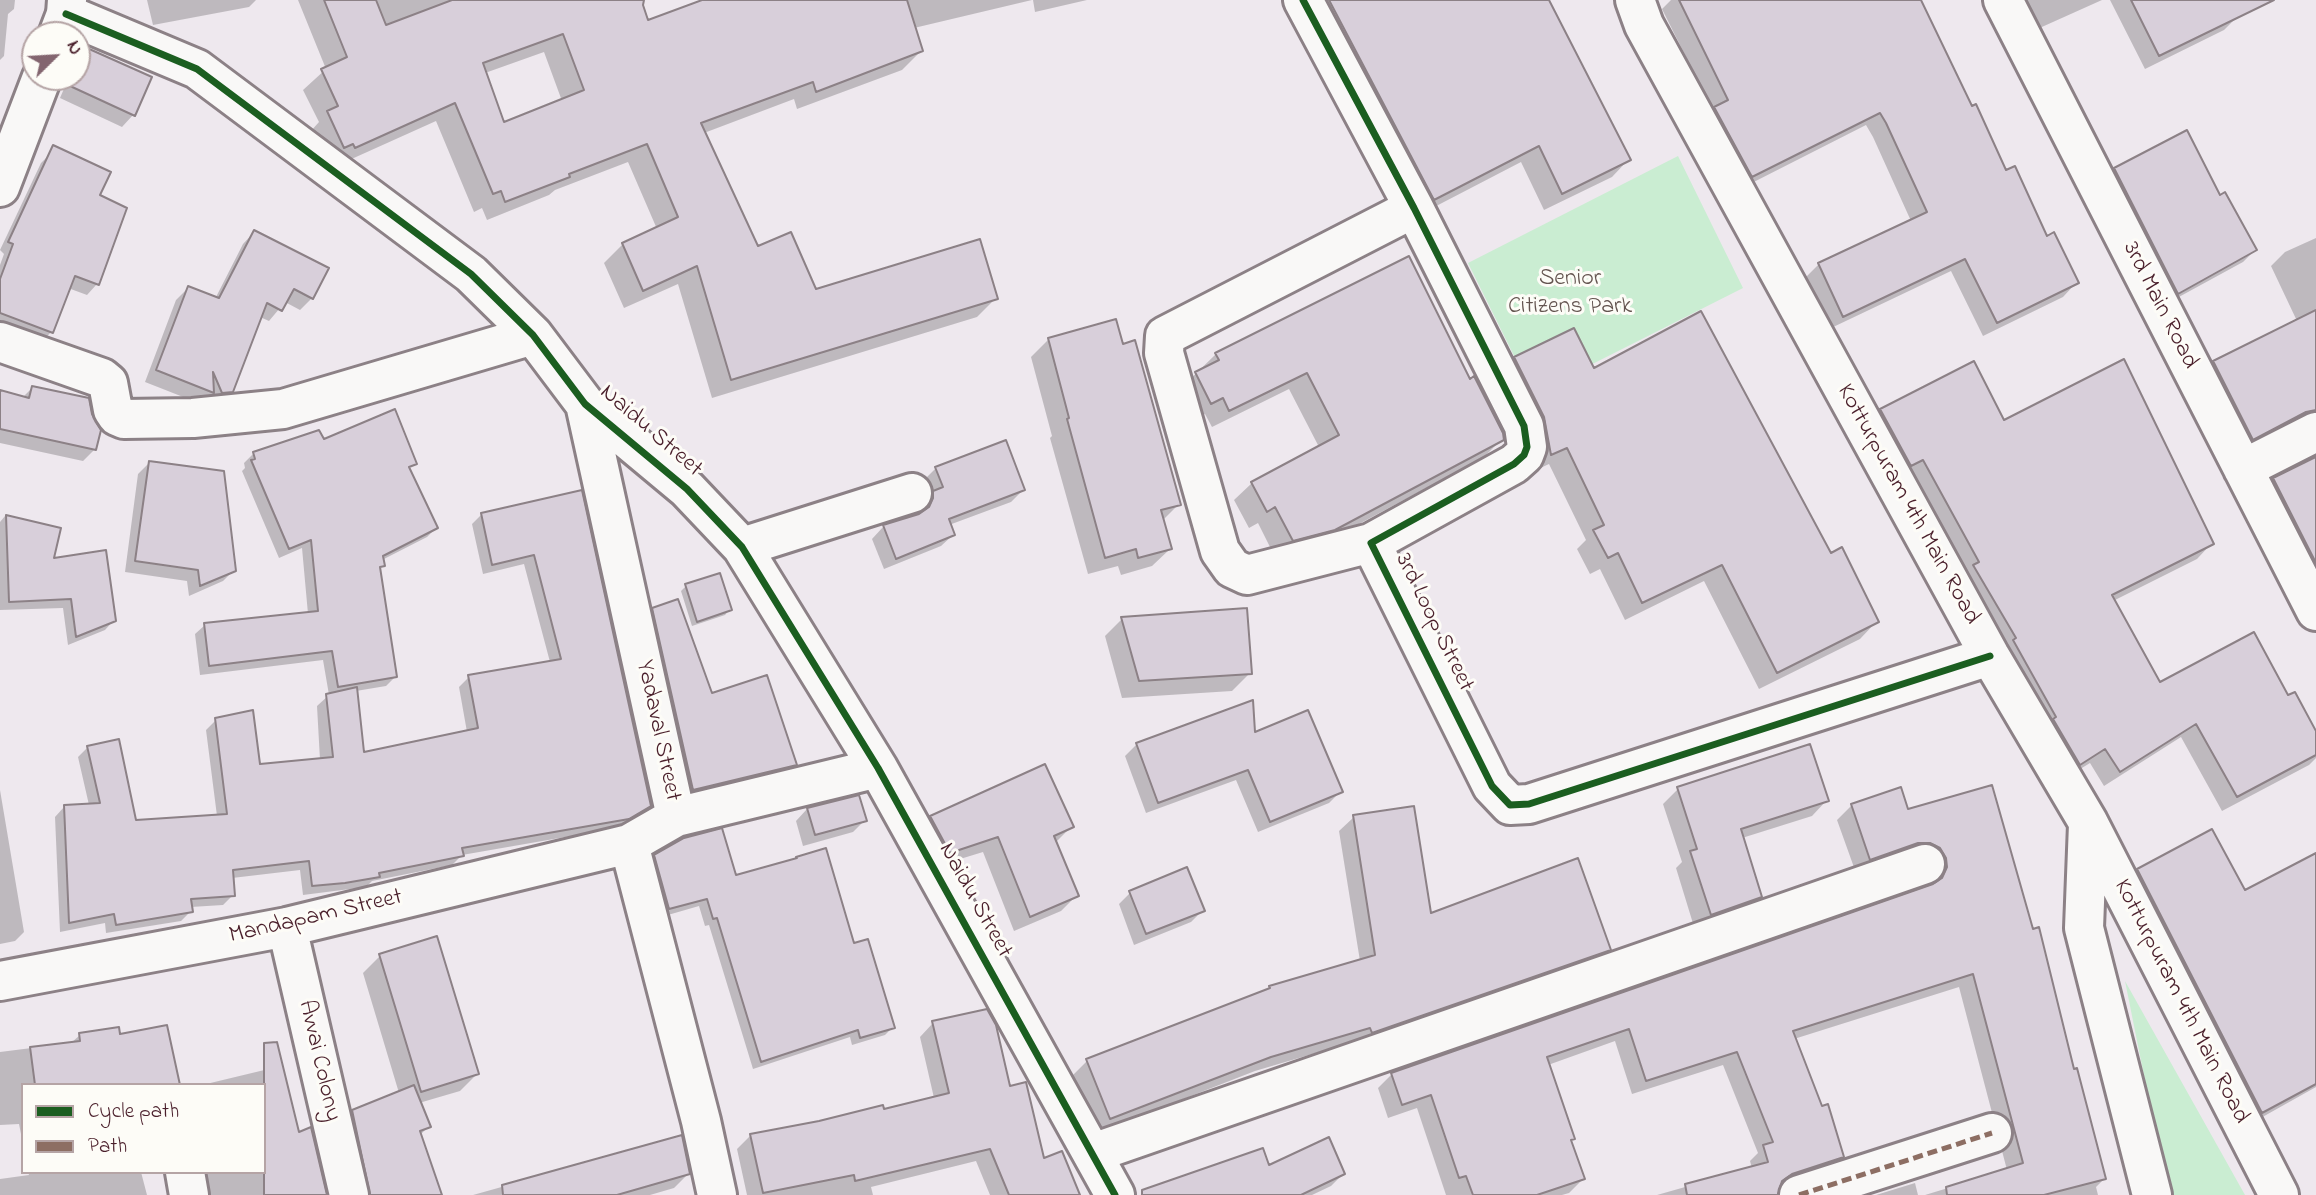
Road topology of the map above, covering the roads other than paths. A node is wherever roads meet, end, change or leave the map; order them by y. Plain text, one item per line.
1 (1303, 0) edge
2 (1635, 0) edge
3 (2003, 0) edge
4 (64, 16) edge
5 (37, 91) edge
6 (0, 187) edge
7 (1414, 208) junction
8 (533, 335) junction
9 (0, 342) edge
10 (585, 404) junction
11 (2316, 432) edge
12 (2243, 469) junction
13 (912, 493) dead end
14 (1371, 543) junction
15 (742, 547) junction
16 (2316, 611) edge
17 (1990, 656) junction
18 (878, 768) junction
19 (676, 817) junction
20 (2088, 822) junction
21 (629, 844) junction
22 (1924, 864) dead end
23 (287, 927) junction
24 (0, 981) edge
25 (1992, 1133) dead end
26 (1093, 1153) junction
27 (185, 1174) edge
28 (189, 1195) edge
29 (349, 1195) edge
30 (717, 1195) edge
31 (1115, 1195) edge
32 (1799, 1195) edge
33 (2152, 1195) edge
34 (2279, 1195) edge

1 - 7 street, 3rd Loop Street
2 - 17 street, Kotturpuram 4th Main Road
3 - 12 street, 3rd Main Road
4 - 8 street, Naidu Street
5 - 6 street
7 - 14 street, 3rd Loop Street
7 - 14 street
8 - 9 street
8 - 10 street, Naidu Street
10 - 15 street, Naidu Street
10 - 19 street, Yadaval Street
11 - 12 street
12 - 16 street, 3rd Main Road
13 - 15 street
14 - 17 street, 3rd Loop Street
15 - 18 street, Naidu Street
17 - 20 street, Kotturpuram 4th Main Road
18 - 19 street
18 - 26 street, Naidu Street
19 - 21 street, Yadaval Street
20 - 33 street
20 - 34 street, Kotturpuram 4th Main Road
21 - 23 street, Mandapam Street
21 - 30 street
22 - 26 street
23 - 24 street, Mandapam Street
23 - 29 street, Avvai Colony
25 - 32 street
26 - 31 street, Naidu Street
27 - 28 street

